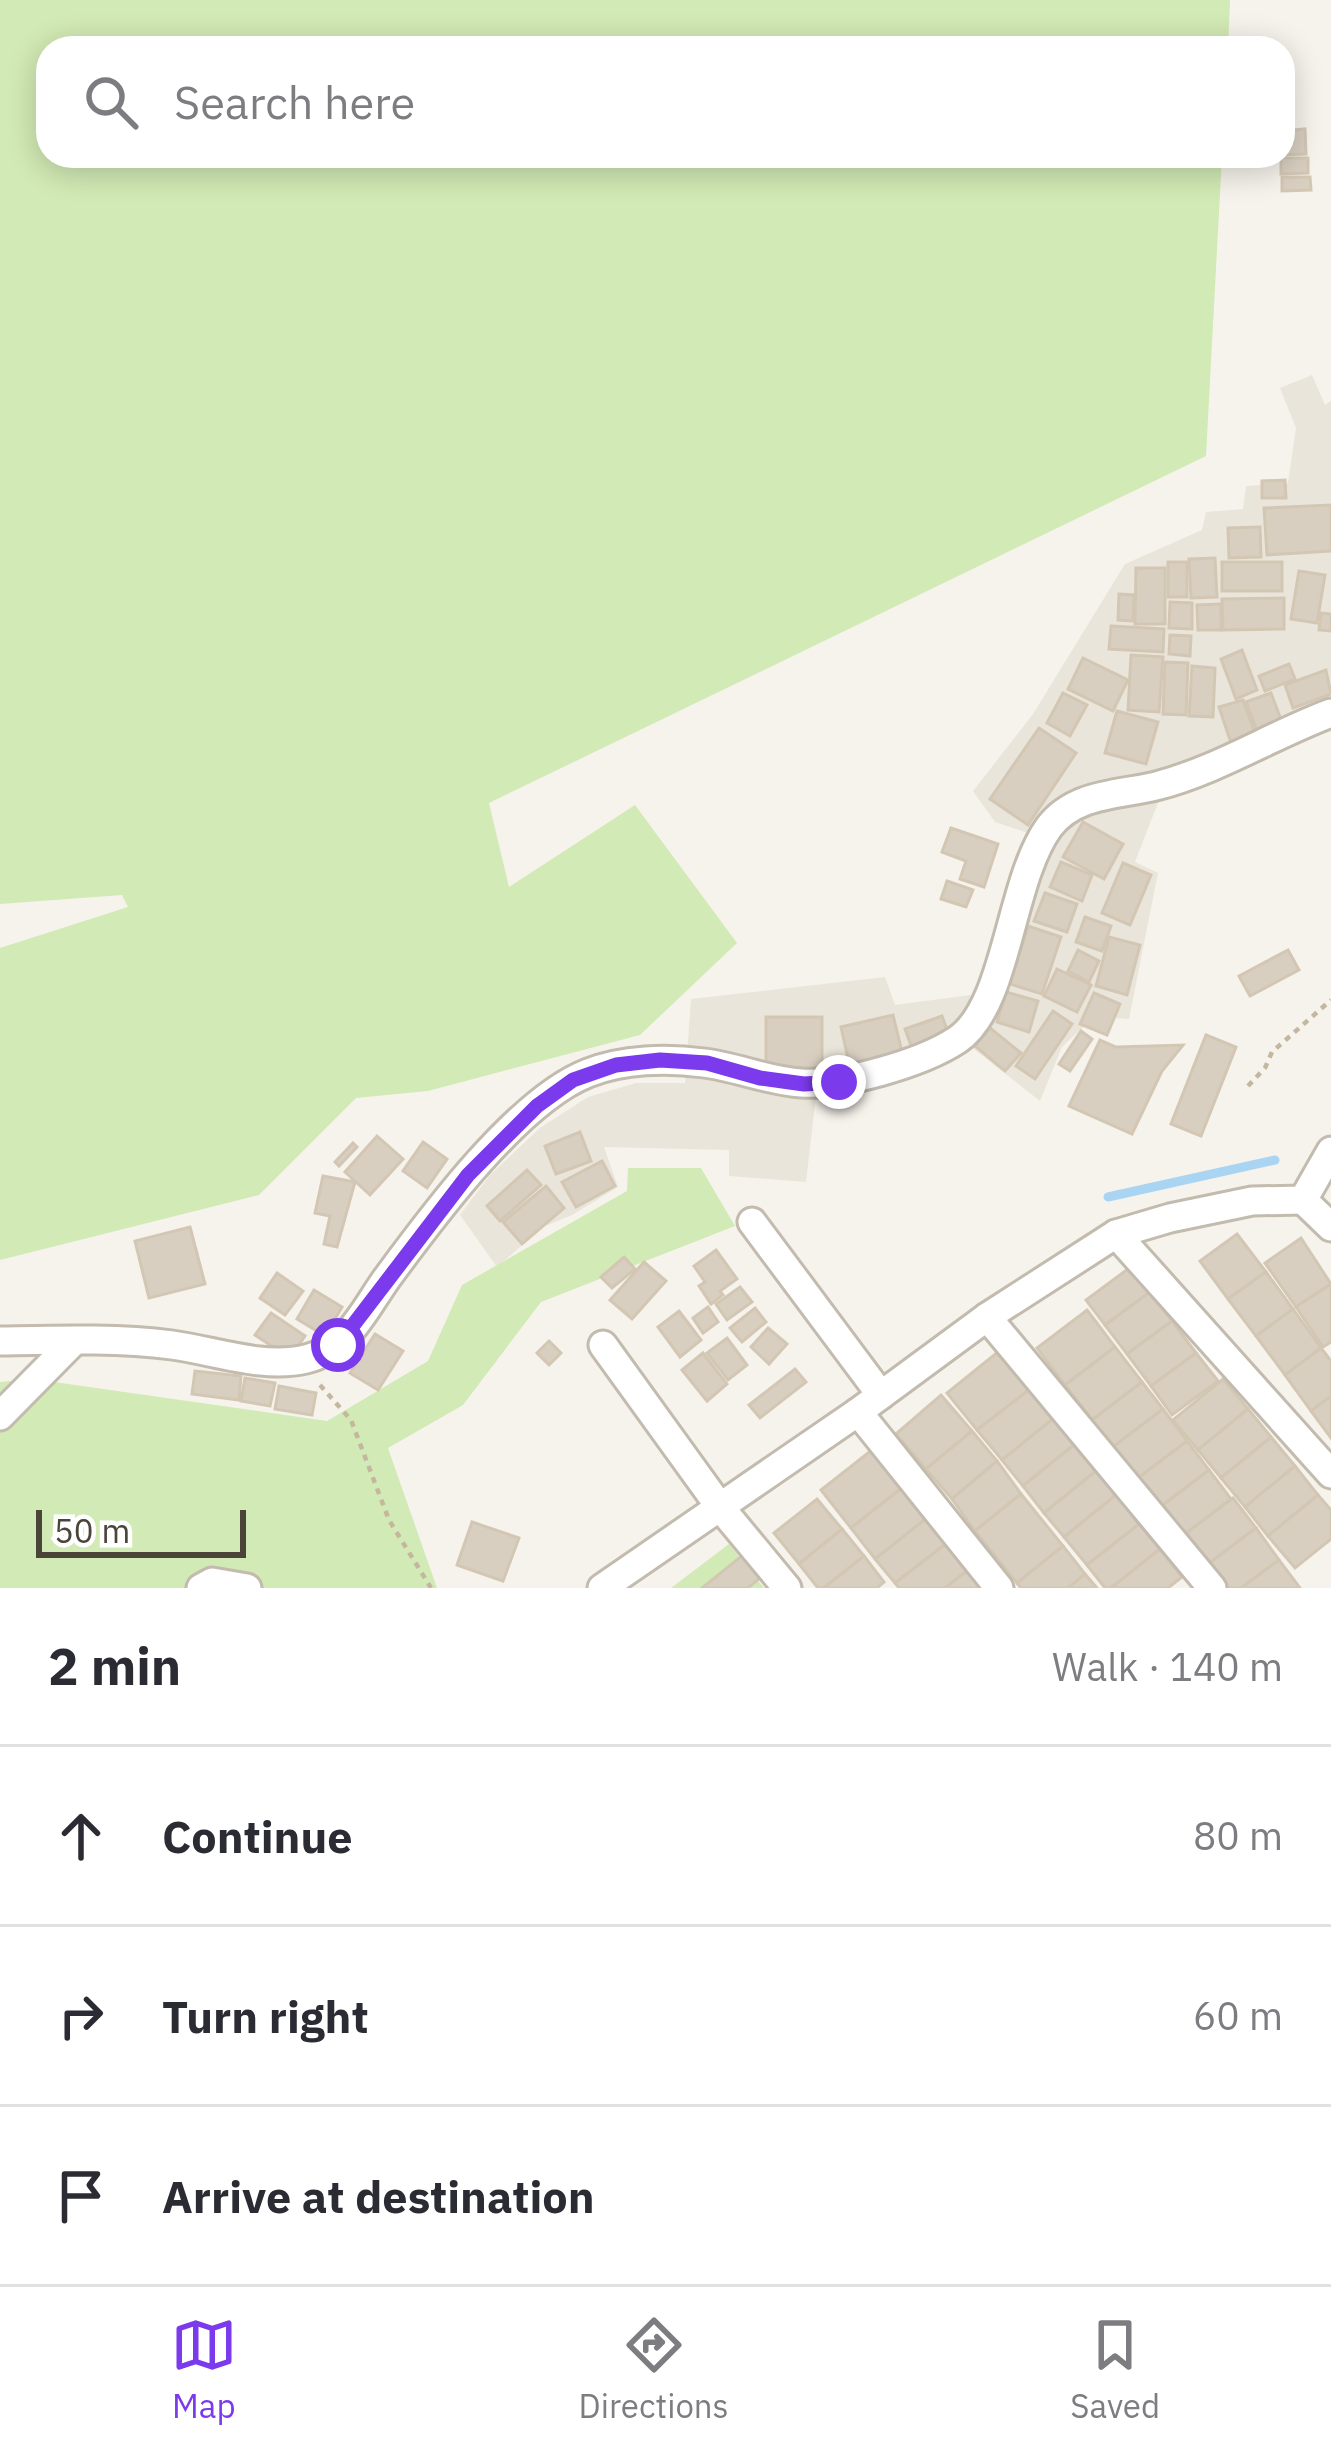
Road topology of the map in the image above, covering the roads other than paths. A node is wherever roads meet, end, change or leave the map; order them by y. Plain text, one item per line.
1 (1331, 712) edge
2 (1331, 1151) edge
3 (1303, 1200) junction
4 (752, 1222) dead end
5 (1331, 1227) edge
6 (1116, 1234) junction
7 (987, 1317) junction
8 (0, 1341) edge
9 (74, 1341) junction
10 (603, 1345) dead end
11 (870, 1404) junction
12 (0, 1416) edge
13 (1331, 1474) edge
14 (720, 1507) junction
15 (201, 1588) edge
16 (247, 1588) edge
17 (602, 1588) edge
18 (787, 1588) edge
19 (999, 1588) edge
20 (1213, 1588) edge

1 - 9 street
2 - 3 street
3 - 5 street
3 - 6 street
4 - 11 street
6 - 7 street
6 - 13 street
7 - 11 street
7 - 20 street
8 - 9 street
9 - 12 street
10 - 14 street
11 - 14 street
11 - 19 street
14 - 17 street
14 - 18 street
15 - 16 street

